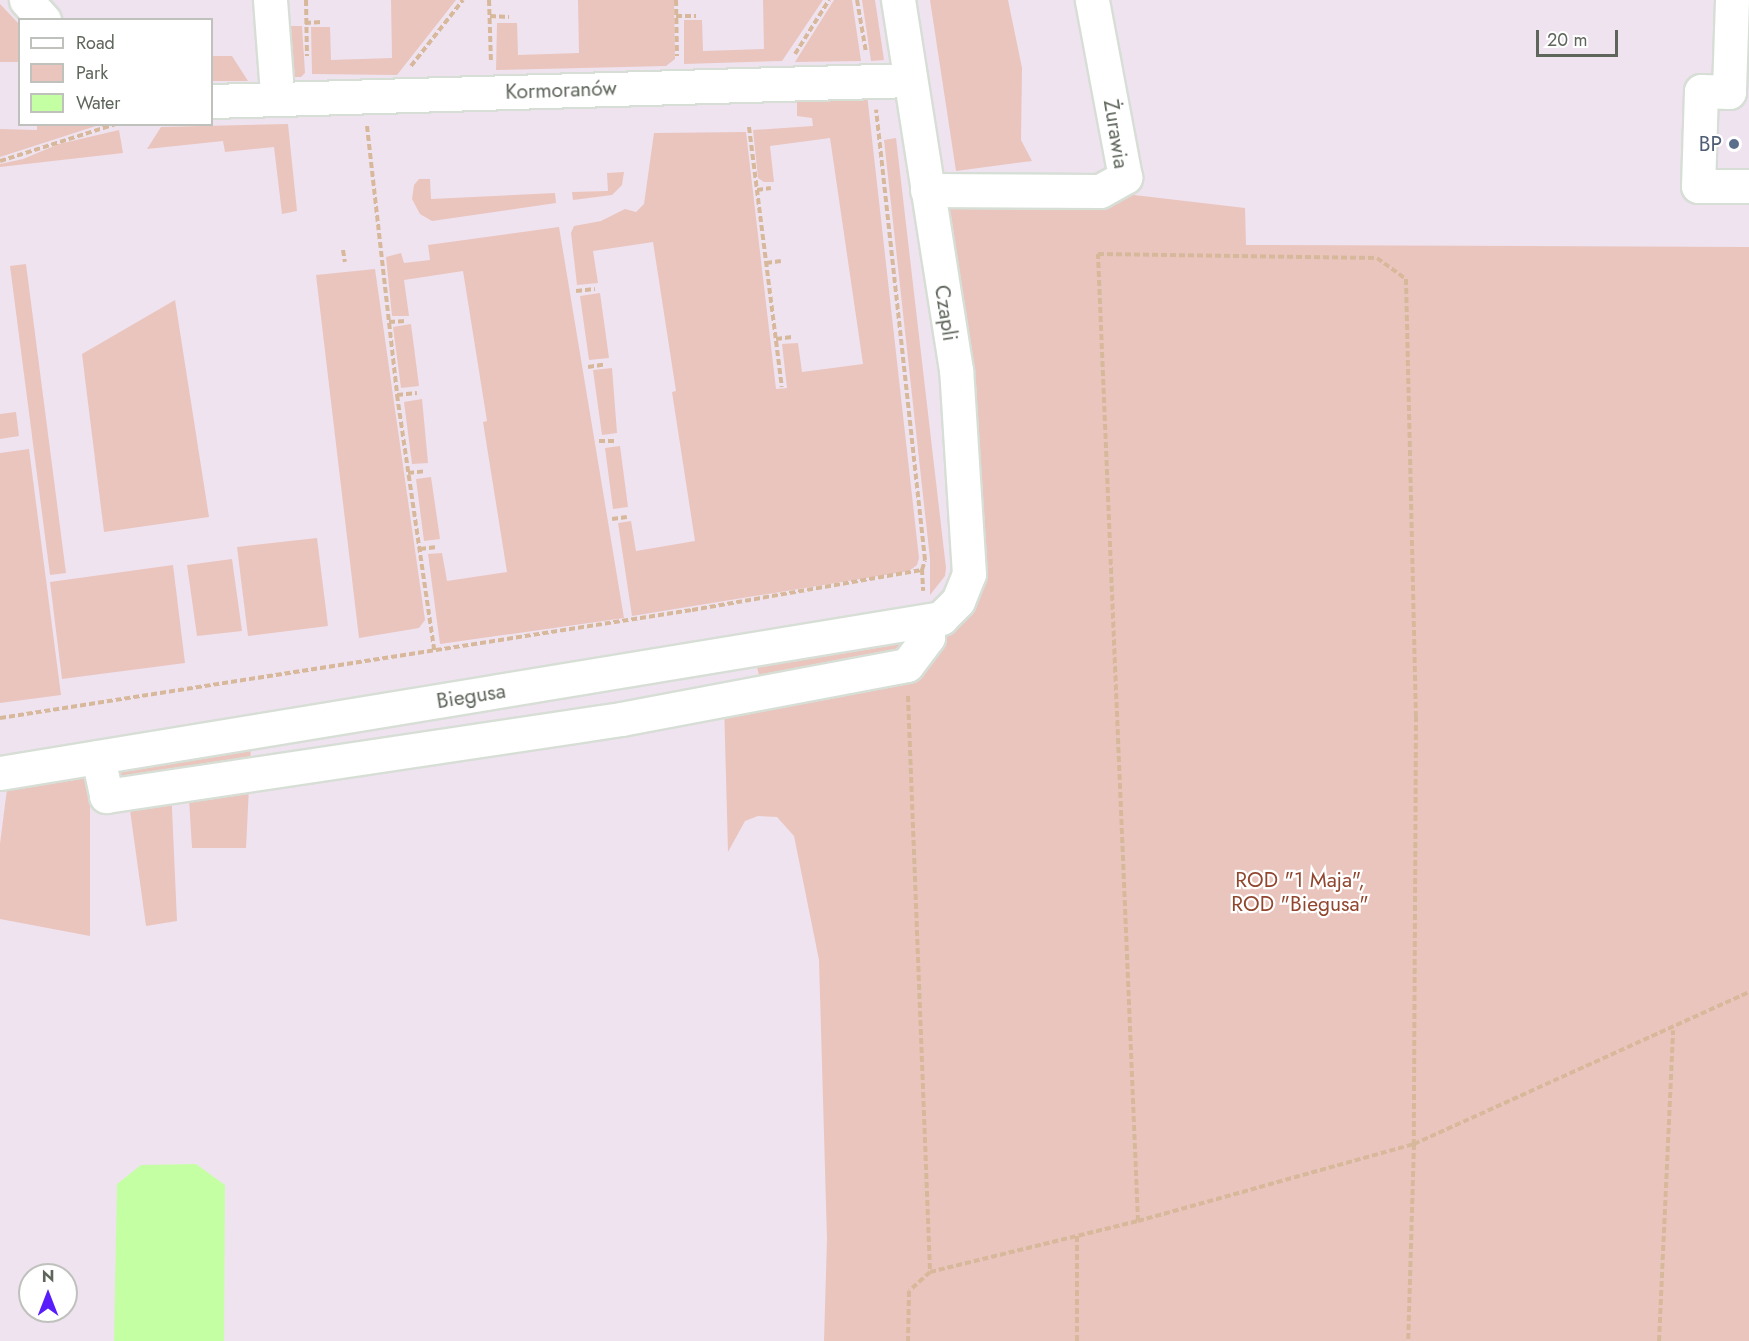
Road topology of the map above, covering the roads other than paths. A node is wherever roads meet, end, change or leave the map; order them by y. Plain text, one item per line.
1 (26, 0) edge
2 (270, 0) edge
3 (898, 0) edge
4 (1092, 0) edge
5 (1732, 0) edge
6 (42, 18) edge
7 (276, 80) dead end
8 (910, 80) junction
9 (213, 101) edge
10 (1749, 186) edge
11 (927, 190) junction
12 (930, 612) junction
13 (98, 757) junction
14 (0, 773) edge

1 - 6 street
2 - 7 street
3 - 8 street, Czapli
4 - 11 street, Żurawia
5 - 10 street
8 - 9 street, Kormoranów
8 - 11 street, Czapli
11 - 12 street, Czapli
12 - 13 street, Biegusa
12 - 13 street
13 - 14 street, Biegusa

